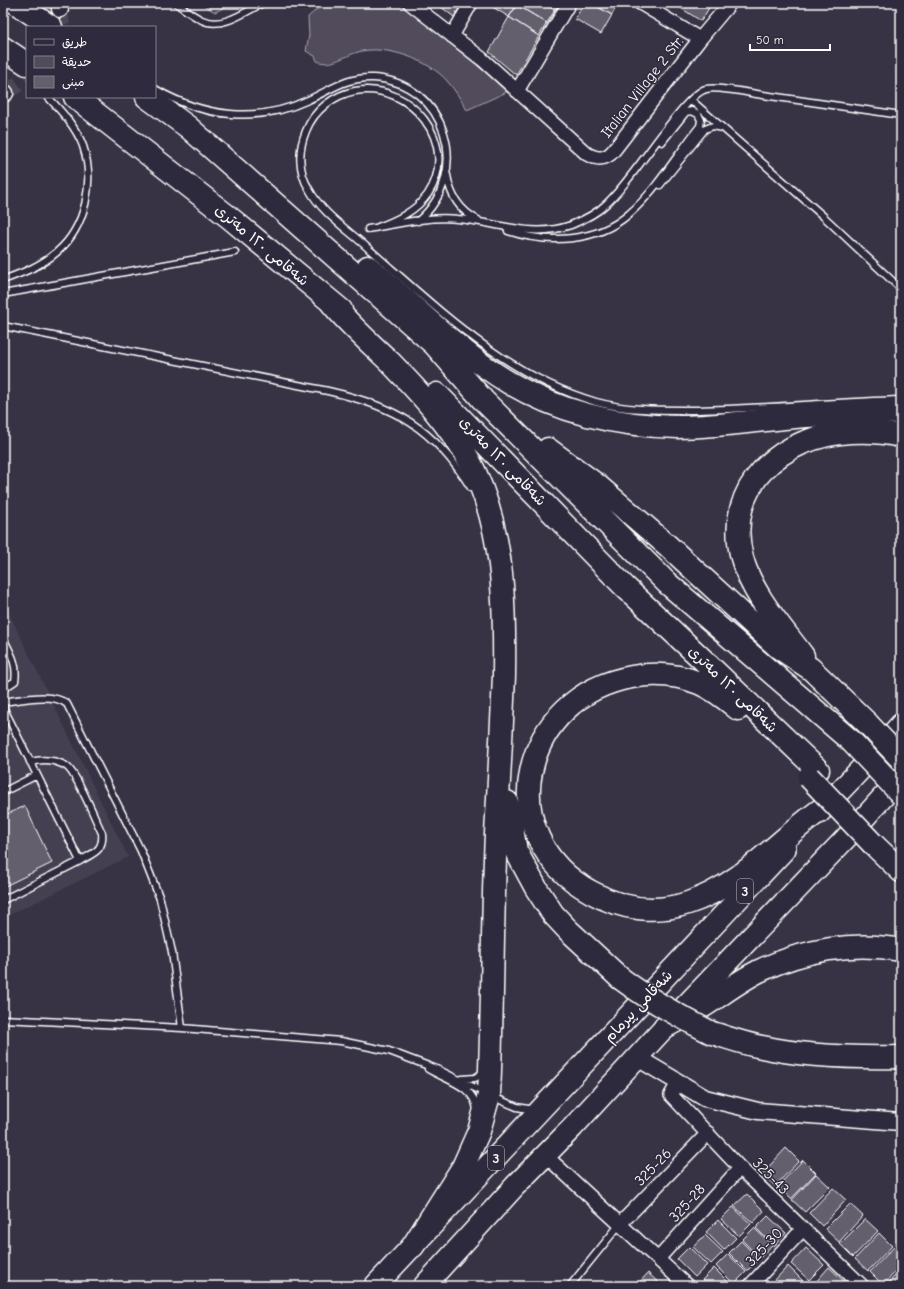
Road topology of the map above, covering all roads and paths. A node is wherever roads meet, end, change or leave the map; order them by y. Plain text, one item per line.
1 (16, 3) edge
2 (176, 3) edge
3 (263, 3) edge
4 (410, 3) edge
5 (471, 3) edge
6 (569, 3) edge
7 (640, 3) edge
8 (730, 3) edge
9 (56, 13) edge
10 (452, 36) junction
11 (700, 39) junction
12 (3, 55) edge
13 (13, 57) edge
14 (156, 89) edge
15 (517, 90) junction
16 (49, 98) edge
17 (75, 98) edge
18 (148, 98) edge
19 (691, 100) junction
20 (901, 114) edge
21 (188, 127) junction
22 (724, 128) junction
23 (447, 175) junction
24 (620, 190) junction
25 (629, 215) junction
26 (418, 221) junction
27 (487, 223) junction
28 (378, 227) junction
29 (368, 229) dead end
30 (235, 252) dead end
31 (3, 280) edge
32 (901, 289) edge
33 (3, 294) edge
34 (330, 301) junction
35 (3, 326) edge
36 (483, 400) junction
37 (901, 400) edge
38 (901, 412) edge
39 (901, 436) edge
40 (473, 492) dead end
41 (480, 505) dead end
42 (501, 568) junction
43 (3, 638) edge
44 (811, 669) junction
45 (3, 689) edge
46 (3, 702) edge
47 (3, 707) edge
48 (898, 728) edge
49 (501, 751) junction
50 (901, 759) edge
51 (30, 762) junction
52 (813, 773) junction
53 (37, 775) junction
54 (901, 777) edge
55 (3, 792) edge
56 (901, 794) edge
57 (823, 808) junction
58 (877, 840) junction
59 (901, 859) edge
60 (80, 860) junction
61 (901, 871) edge
62 (3, 900) edge
63 (901, 950) edge
64 (3, 1019) edge
65 (665, 1027) junction
66 (182, 1028) junction
67 (736, 1040) junction
68 (491, 1047) junction
69 (901, 1056) edge
70 (409, 1058) junction
71 (636, 1058) junction
72 (901, 1071) edge
73 (454, 1078) junction
74 (678, 1083) junction
75 (489, 1095) junction
76 (540, 1110) junction
77 (901, 1122) edge
78 (708, 1133) junction
79 (546, 1156) junction
80 (740, 1168) junction
81 (441, 1201) junction
82 (620, 1224) junction
83 (802, 1230) junction
84 (413, 1246) junction
85 (658, 1259) junction
86 (375, 1286) edge
87 (424, 1286) edge
88 (570, 1286) edge
89 (687, 1286) edge
90 (750, 1286) edge
91 (862, 1286) edge

1 - 9 highway
2 - 3 lane
4 - 10 street, Italian Village 2 Str.
5 - 10 street
6 - 15 street
7 - 11 street, Italian Village 2 Str.
8 - 11 street, Italian Village 2 Str.
10 - 15 street, Italian Village 2 Str.
11 - 15 street, Italian Village 2 Str.
12 - 13 lane
14 - 23 lane
16 - 31 lane
17 - 34 highway, شەقامی ١٢٠ مەتری
18 - 21 highway, شەقامی ١٢٠ مەتری
19 - 20 lane
19 - 22 lane
19 - 24 lane
21 - 36 highway, شەقامی ١٢٠ مەتری
21 - 38 highway
22 - 25 lane
22 - 32 lane
23 - 26 lane
23 - 27 lane
24 - 25 lane
24 - 27 lane
25 - 27 lane
26 - 27 lane
26 - 28 lane
28 - 29 lane
28 - 37 lane
30 - 33 lane
34 - 42 highway
34 - 52 highway, شەقامی ١٢٠ مەتری
35 - 40 lane
36 - 44 highway
36 - 56 highway, شەقامی ١٢٠ مەتری, bridge
39 - 44 highway
41 - 42 lane
42 - 49 highway
43 - 45 lane
44 - 50 highway, bridge
46 - 66 lane
47 - 51 lane
48 - 57 highway, شەقامی پیرمام / 3
49 - 67 highway, bridge
49 - 68 highway
51 - 53 lane
51 - 60 lane
52 - 57 highway
52 - 58 highway, شەقامی ١٢٠ مەتری
53 - 55 lane
53 - 60 lane
54 - 65 highway, 3
57 - 76 highway, شەقامی پیرمام / 3
58 - 59 highway, شەقامی ١٢٠ مەتری
58 - 61 highway
60 - 62 lane
63 - 65 highway
64 - 66 lane
65 - 71 highway, 3
66 - 70 lane
67 - 69 highway
67 - 72 highway
68 - 73 lane
68 - 75 highway
70 - 73 lane
70 - 81 lane
71 - 74 street
71 - 79 highway, 3
73 - 75 lane
74 - 77 street
74 - 78 street, 325-43
75 - 76 lane
75 - 81 highway
76 - 84 highway, شەقامی پیرمام / 3
78 - 80 street, 325-43
78 - 82 street, 325-26
79 - 82 street
79 - 87 highway, 3
80 - 83 street, 325-43
80 - 85 street, 325-28
81 - 84 highway
82 - 85 street
82 - 88 lane
83 - 90 street, 325-30
83 - 91 street, 325-43
84 - 86 highway, شەقامی پیرمام / 3
85 - 89 street

